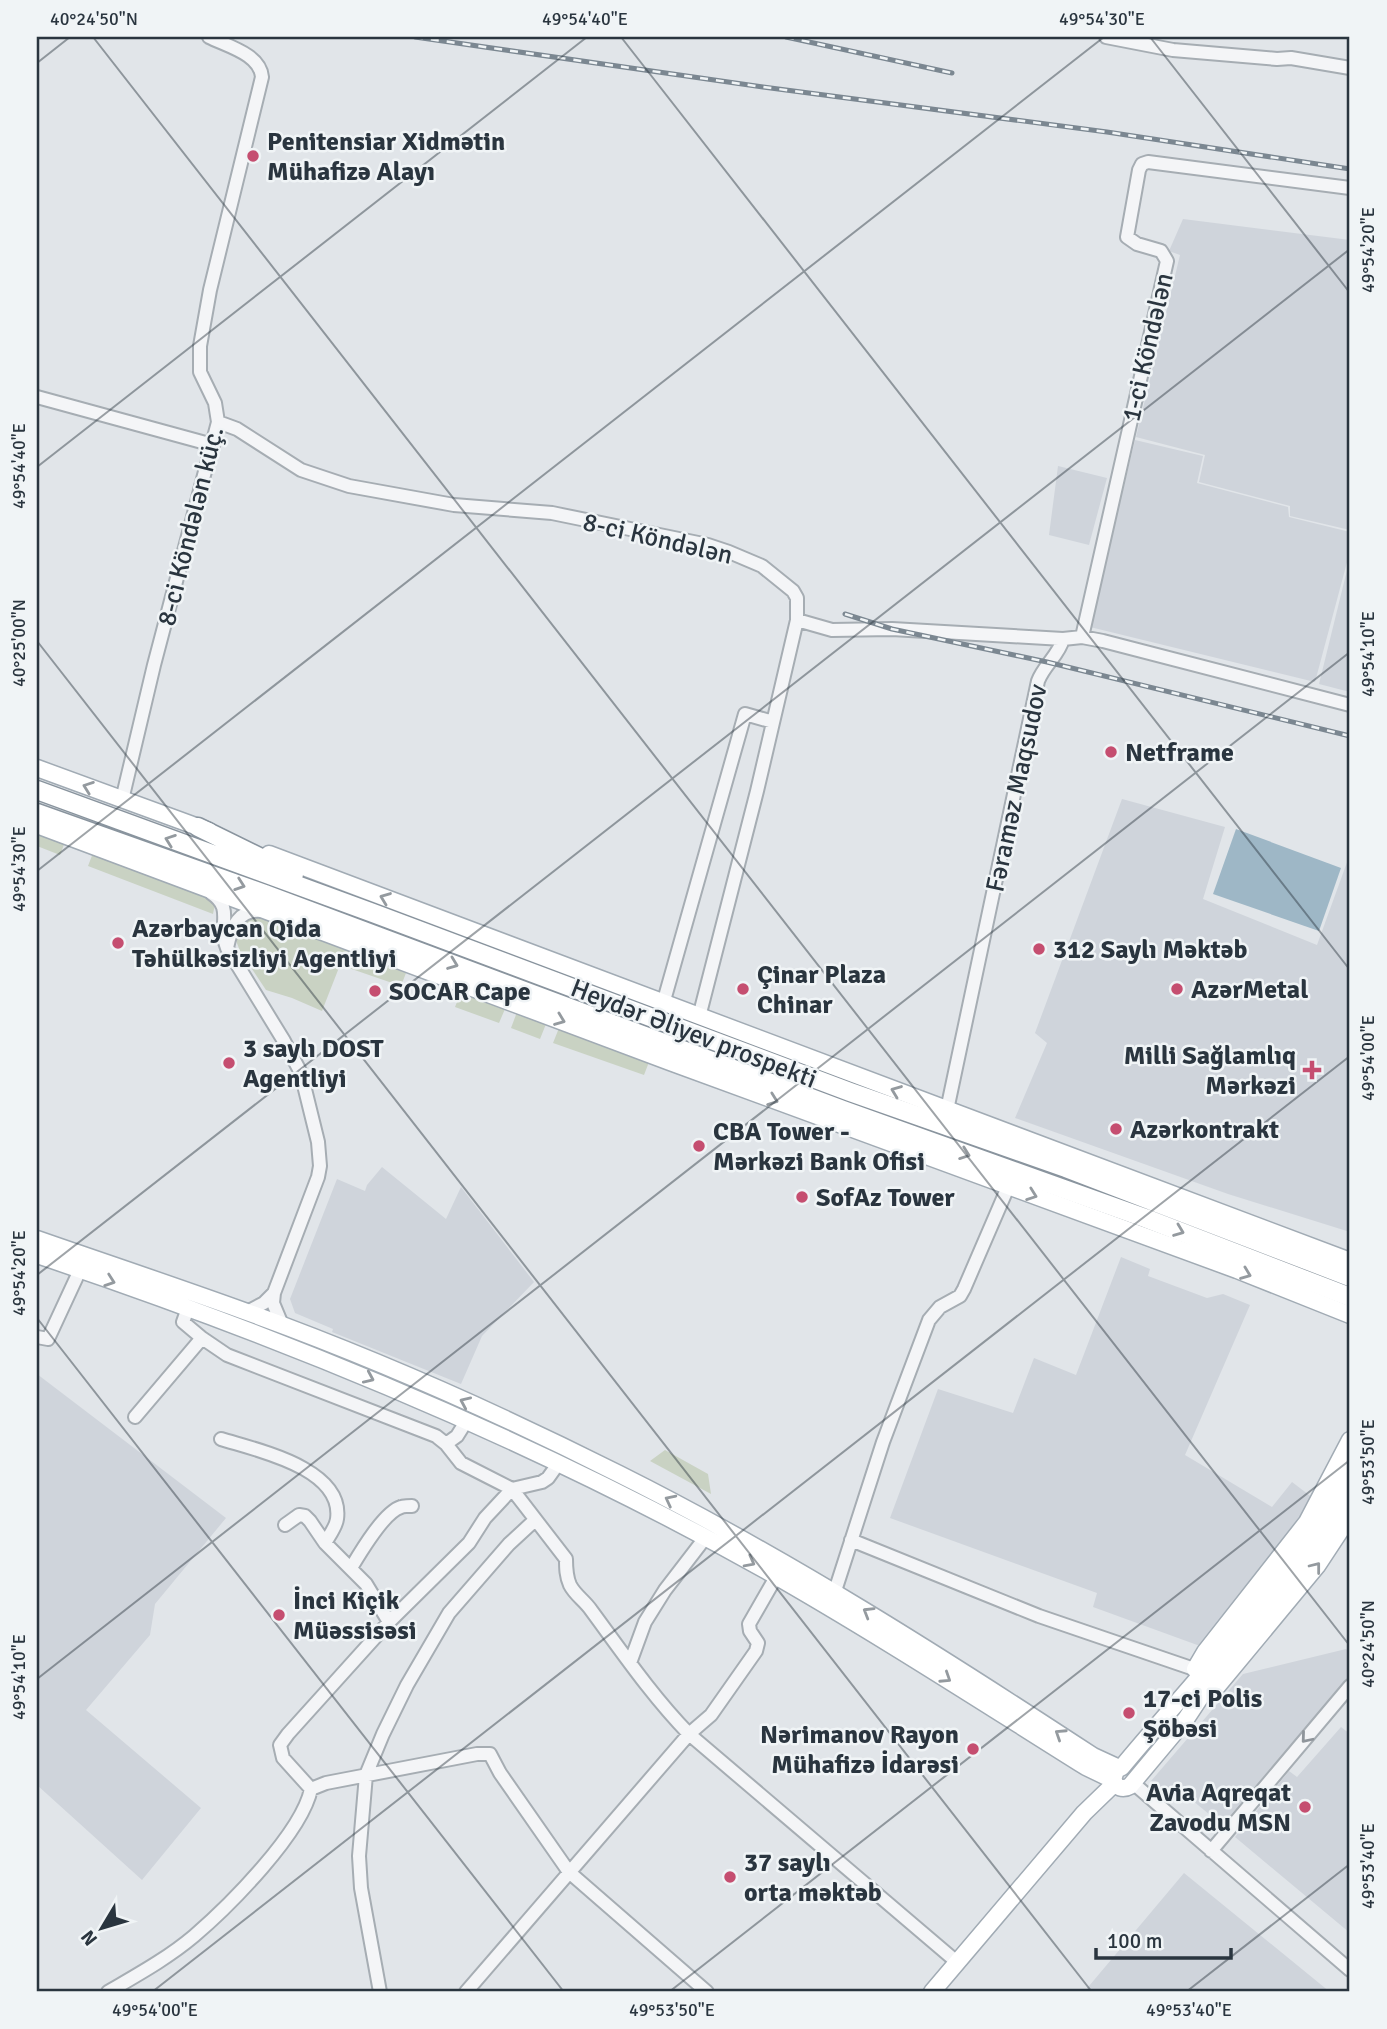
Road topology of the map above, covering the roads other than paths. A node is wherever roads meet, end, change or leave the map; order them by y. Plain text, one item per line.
1 (209, 37) edge
2 (1106, 37) edge
3 (1350, 68) edge
4 (1350, 188) edge
5 (37, 397) edge
6 (218, 422) junction
7 (213, 445) junction
8 (797, 620) junction
9 (1082, 637) junction
10 (1063, 639) junction
11 (1350, 705) edge
12 (773, 722) junction
13 (37, 768) edge
14 (37, 790) edge
15 (122, 800) junction
16 (37, 813) edge
17 (37, 825) edge
18 (198, 827) junction
19 (199, 885) junction
20 (265, 894) junction
21 (273, 913) junction
22 (373, 913) junction
23 (227, 948) junction
24 (369, 949) junction
25 (663, 1004) junction
26 (699, 1017) junction
27 (947, 1110) junction
28 (1008, 1187) junction
29 (42, 1249) edge
30 (1350, 1261) edge
31 (80, 1270) junction
32 (1350, 1277) edge
33 (274, 1293) junction
34 (1350, 1297) edge
35 (188, 1308) junction
36 (247, 1312) junction
37 (1350, 1315) edge
38 (283, 1327) junction
39 (37, 1337) edge
40 (201, 1339) junction
41 (344, 1359) junction
42 (135, 1418) dead end
43 (467, 1420) junction
44 (221, 1439) dead end
45 (1350, 1440) edge
46 (446, 1444) junction
47 (558, 1464) junction
48 (1350, 1466) edge
49 (1350, 1486) edge
50 (512, 1489) junction
51 (412, 1506) dead end
52 (1350, 1516) edge
53 (535, 1520) junction
54 (285, 1525) dead end
55 (705, 1538) junction
56 (851, 1540) junction
57 (325, 1543) junction
58 (351, 1568) junction
59 (776, 1577) junction
60 (835, 1591) junction
61 (389, 1622) junction
62 (921, 1652) junction
63 (630, 1663) junction
64 (1194, 1669) junction
65 (1350, 1686) edge
66 (1172, 1707) junction
67 (1186, 1719) junction
68 (689, 1734) junction
69 (1086, 1767) junction
70 (366, 1775) junction
71 (1123, 1779) junction
72 (311, 1789) junction
73 (1084, 1813) junction
74 (1211, 1851) junction
75 (569, 1872) junction
76 (958, 1963) junction
77 (1350, 1970) edge
78 (108, 1992) edge
79 (380, 1992) edge
80 (466, 1992) edge
81 (707, 1992) edge
82 (932, 1992) edge
83 (943, 1992) edge

1 - 6 street, 8-ci Köndələn küç.
2 - 3 street
4 - 9 street, 1-ci Köndələn
5 - 7 street
6 - 7 street, 8-ci Köndələn küç.
6 - 8 street, 8-ci Köndələn
7 - 15 street, 8-ci Köndələn küç.
8 - 10 street
8 - 12 street, 8-ci Köndələn
9 - 10 street
9 - 11 street
10 - 27 street, Fəraməz Maqsudov
12 - 25 street
12 - 26 street, 8-ci Köndələn
15 -> 13 main road
22 -> 14 highway, Heydər Əliyev prospekti
15 - 18 main road
16 -> 20 highway, Heydər Əliyev prospekti
17 - 19 main road
18 - 22 highway
25 -> 18 main road
19 - 21 main road
19 - 23 street
20 - 24 highway
20 -> 34 highway, Heydər Əliyev prospekti
21 - 23 street
21 - 24 main road
22 - 32 highway, Heydər Əliyev prospekti
23 - 33 street
24 -> 28 main road
25 - 26 main road
27 -> 26 main road
27 - 30 main road
28 -> 37 main road
28 - 56 street
29 - 31 main road
29 - 36 main road
31 -> 35 main road
31 - 39 street
33 - 36 street
33 - 38 street
35 - 40 street
35 - 41 main road
36 - 38 main road
38 - 41 main road
40 - 42 street
40 - 46 street
41 -> 43 main road
60 -> 41 main road
43 - 46 street
43 - 47 main road
44 - 57 street
45 - 64 main road
46 - 50 street
47 - 50 street
47 - 55 main road
48 - 66 main road
49 - 67 main road
50 - 53 street
50 - 61 street
51 - 58 street
67 -> 52 main road
53 - 63 street
53 - 70 street
54 - 57 street
55 -> 59 main road
55 - 63 street
56 - 60 street
56 - 64 street
57 - 58 street
58 - 61 street
59 - 62 main road
59 - 68 street
62 -> 60 main road
61 - 72 street
62 -> 69 main road
71 -> 62 main road
63 - 68 street
64 - 66 main road
65 -> 74 street
66 - 71 main road
67 - 71 main road
68 - 75 street
68 - 76 street
69 - 71 main road
69 - 73 main road
70 - 72 street
70 - 75 street
70 - 79 street
71 - 73 main road
71 - 74 street
71 - 83 main road
72 - 78 street
73 - 76 main road
74 - 77 street
75 - 80 street
75 - 81 street
76 - 82 main road

